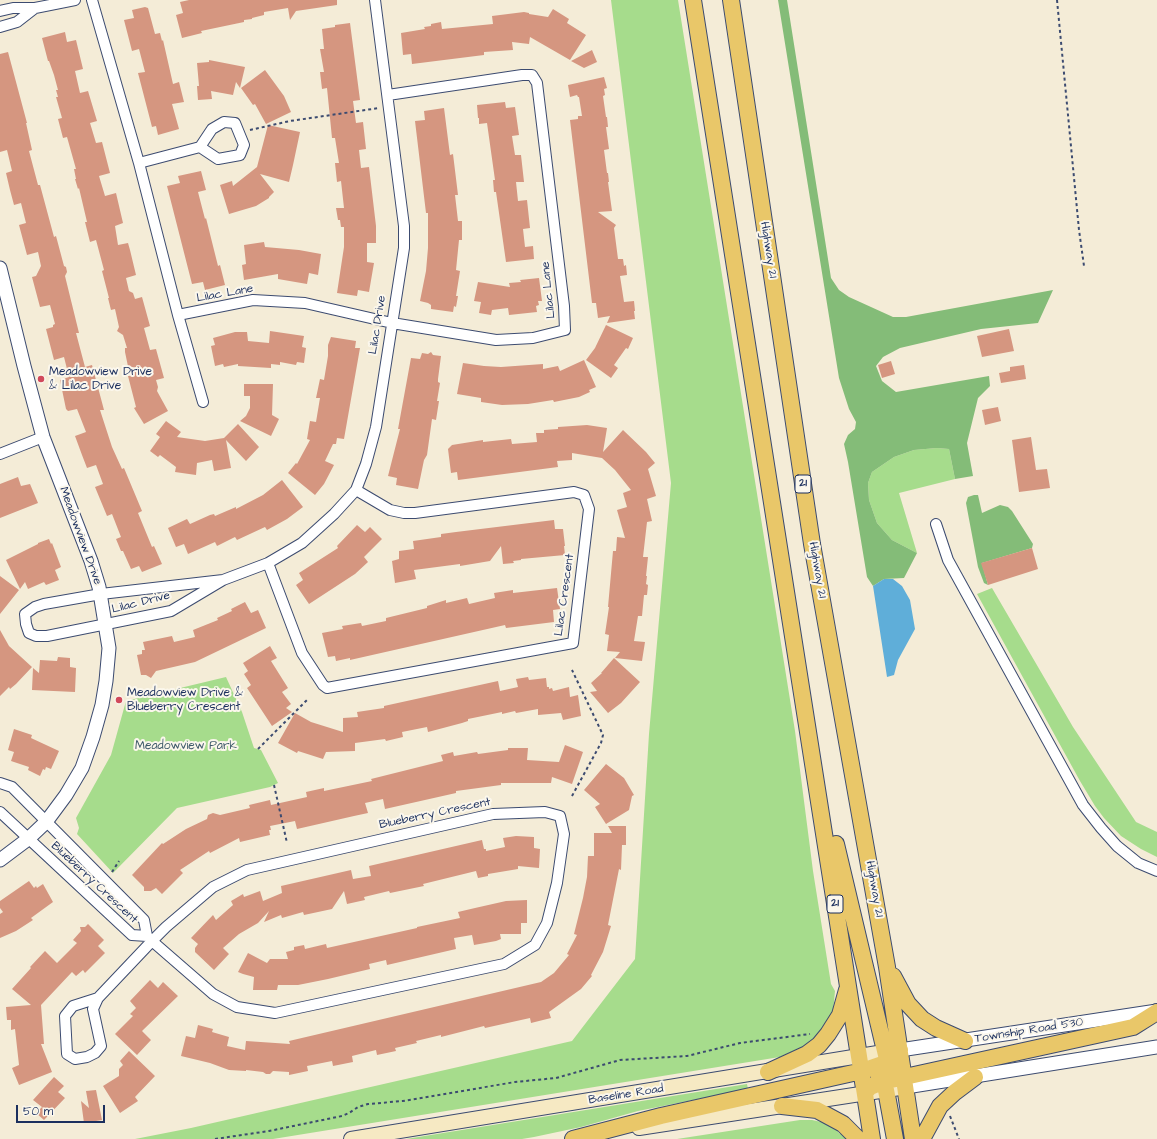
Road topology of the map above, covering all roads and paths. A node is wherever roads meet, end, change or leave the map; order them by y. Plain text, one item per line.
1 (75, 0) edge
2 (92, 0) edge
3 (375, 0) edge
4 (693, 0) edge
5 (731, 0) edge
6 (1057, 0) edge
7 (35, 8) junction
8 (0, 11) edge
9 (0, 27) edge
10 (388, 95) junction
11 (379, 108) dead end
12 (250, 130) dead end
13 (200, 147) dead end
14 (139, 163) junction
15 (1084, 266) dead end
16 (0, 268) edge
17 (2, 285) edge
18 (178, 316) junction
19 (392, 323) junction
20 (203, 402) dead end
21 (43, 437) junction
22 (0, 454) edge
23 (356, 490) junction
24 (936, 524) dead end
25 (268, 563) junction
26 (222, 580) junction
27 (101, 594) junction
28 (106, 625) junction
29 (572, 670) dead end
30 (308, 699) dead end
31 (258, 749) dead end
32 (0, 783) edge
33 (274, 785) dead end
34 (572, 796) dead end
35 (0, 812) edge
36 (46, 822) junction
37 (823, 822) junction
38 (28, 839) junction
39 (287, 843) dead end
40 (0, 860) edge
41 (1157, 871) edge
42 (149, 939) junction
43 (887, 967) junction
44 (848, 986) junction
45 (98, 998) junction
46 (1157, 1011) edge
47 (815, 1032) dead end
48 (965, 1040) junction
49 (1157, 1047) edge
50 (878, 1060) junction
51 (768, 1072) junction
52 (975, 1077) junction
53 (894, 1083) junction
54 (865, 1093) junction
55 (782, 1106) junction
56 (948, 1112) dead end
57 (216, 1139) edge
58 (352, 1139) edge
59 (570, 1139) edge
60 (573, 1139) edge
61 (858, 1139) edge
62 (872, 1139) edge
63 (896, 1139) edge
64 (913, 1139) edge
65 (922, 1139) edge
66 (959, 1139) edge

1 - 7 street
2 - 14 street
3 - 10 street, Lilac Drive
4 - 37 main road, Highway 21 / 21
5 - 43 main road, Highway 21 / 21
6 - 15 path
7 - 8 street
7 - 9 street
10 - 19 street, Lilac Drive
10 - 19 street, Lilac Lane
11 - 12 path
13 - 14 street
14 - 18 street
16 - 17 street, Meadowview Drive
17 - 21 street, Meadowview Drive
18 - 19 street, Lilac Lane
18 - 20 street
19 - 23 street, Lilac Drive
21 - 22 street
21 - 27 street, Meadowview Drive
23 - 25 street, Lilac Drive
23 - 25 street, Lilac Crescent
24 - 41 street
25 - 26 street, Lilac Drive
26 - 27 street, Lilac Drive
26 - 28 street, Lilac Drive
27 - 28 street, Meadowview Drive
27 - 28 street, Lilac Drive
28 - 36 street, Meadowview Drive
29 - 34 path
30 - 31 path
32 - 36 street
33 - 39 path
35 - 38 street
36 - 38 street, Meadowview Drive
36 - 42 street, Blueberry Crescent
37 - 44 main road, Highway 21 / 21
37 - 50 main road
38 - 40 street, Meadowview Drive
38 - 42 street, Blueberry Crescent
42 - 42 street, Blueberry Crescent
42 - 45 street, Blueberry Crescent
43 - 48 main road
43 - 50 main road, Highway 21 / 21
44 - 50 main road, Highway 21 / 21
44 - 51 main road
45 - 45 street, Blueberry Crescent
46 - 48 street, Township Road 530
46 - 53 main road
47 - 57 path
48 - 50 street, Township Road 530
49 - 52 street
50 - 51 main road, Baseline Road
50 - 53 main road, Highway 21 / 21
50 - 53 main road
50 - 54 main road, Highway 21 / 21
50 - 60 main road
51 - 58 main road, Baseline Road
52 - 53 street
52 - 65 main road
53 - 54 main road
53 - 63 main road
53 - 64 main road, Highway 21 / 21
54 - 55 main road
54 - 62 main road, Highway 21 / 21
55 - 60 main road
55 - 61 main road
56 - 66 path
59 - 60 main road

